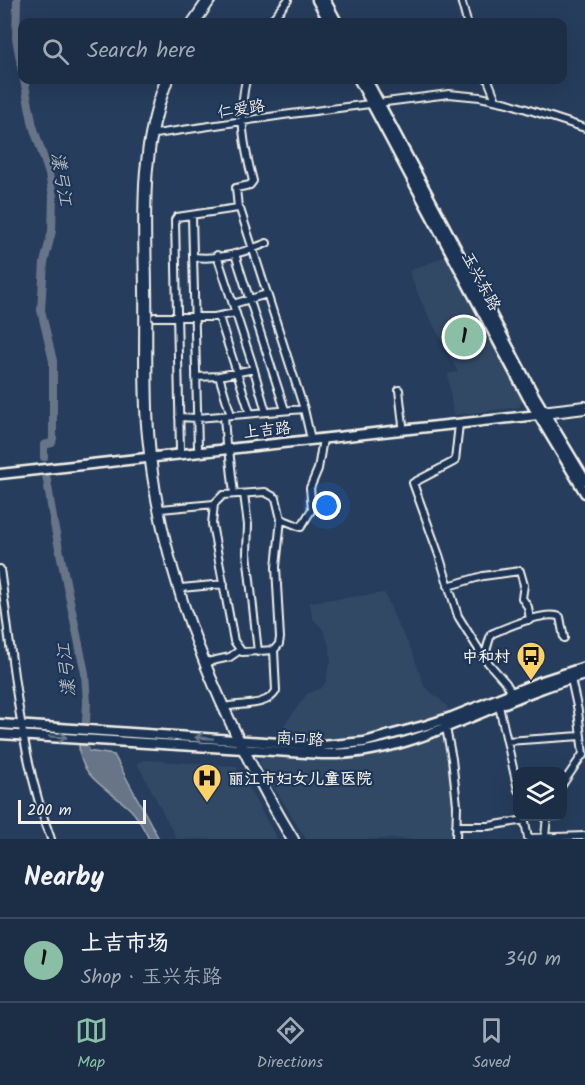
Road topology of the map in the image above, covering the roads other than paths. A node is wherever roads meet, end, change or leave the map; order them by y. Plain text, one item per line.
1 (206, 0) edge
2 (212, 0) edge
3 (288, 0) edge
4 (317, 0) edge
5 (325, 0) edge
6 (461, 0) edge
7 (194, 18) edge
8 (200, 18) edge
9 (273, 18) edge
10 (327, 18) edge
11 (335, 18) edge
12 (466, 18) edge
13 (163, 84) edge
14 (167, 84) edge
15 (245, 84) edge
16 (362, 84) edge
17 (368, 84) edge
18 (490, 84) edge
19 (496, 100) junction
20 (375, 103) junction
21 (242, 122) junction
22 (585, 128) edge
23 (150, 135) junction
24 (238, 208) junction
25 (192, 216) junction
26 (267, 243) dead end
27 (253, 249) junction
28 (236, 255) junction
29 (217, 256) junction
30 (193, 257) junction
31 (266, 292) junction
32 (249, 297) junction
33 (232, 302) junction
34 (236, 313) junction
35 (155, 317) dead end
36 (176, 317) junction
37 (219, 317) junction
38 (195, 318) junction
39 (254, 369) junction
40 (237, 373) junction
41 (196, 376) junction
42 (219, 376) junction
43 (399, 390) dead end
44 (585, 408) edge
45 (304, 409) junction
46 (285, 410) junction
47 (266, 412) junction
48 (250, 413) junction
49 (540, 413) junction
50 (227, 415) junction
51 (179, 417) junction
52 (197, 418) junction
53 (459, 424) junction
54 (403, 425) junction
55 (310, 435) junction
56 (323, 439) junction
57 (228, 446) junction
58 (198, 447) junction
59 (180, 449) junction
60 (150, 455) junction
61 (0, 469) edge
62 (0, 474) edge
63 (585, 480) edge
64 (234, 494) junction
65 (244, 494) junction
66 (585, 494) edge
67 (214, 504) junction
68 (161, 509) junction
69 (280, 519) junction
70 (0, 569) edge
71 (224, 584) junction
72 (448, 586) junction
73 (181, 588) junction
74 (530, 621) junction
75 (564, 638) dead end
76 (240, 650) junction
77 (274, 650) junction
78 (258, 651) junction
79 (484, 658) junction
80 (207, 662) junction
81 (585, 667) edge
82 (585, 675) edge
83 (571, 679) junction
84 (512, 693) junction
85 (225, 706) junction
86 (500, 706) junction
87 (0, 724) edge
88 (446, 728) junction
89 (23, 731) junction
90 (582, 733) edge
91 (0, 734) edge
92 (507, 741) junction
93 (240, 745) junction
94 (584, 755) edge
95 (513, 768) edge
96 (567, 777) edge
97 (513, 821) edge
98 (525, 821) edge
99 (547, 821) edge
100 (456, 826) junction
101 (585, 836) edge
102 (545, 837) junction
103 (528, 838) edge
104 (51, 839) edge
105 (290, 839) edge
106 (295, 839) edge
107 (456, 839) edge

1 - 7 street
2 - 8 street
3 - 9 street
4 - 10 main road
5 - 11 main road
6 - 12 street
13 - 23 street
14 - 23 street
15 - 21 street
16 - 20 main road, 玉兴东路
17 - 20 main road, 玉兴东路
18 - 19 street
19 - 20 street, 仁爱路
19 - 22 street, 仁爱路
20 - 21 street, 仁爱路
20 - 49 main road, 玉兴东路
21 - 23 street, 仁爱路
21 - 24 street
23 - 60 street
24 - 25 street
24 - 27 street
25 - 30 street
25 - 36 street
26 - 27 street
27 - 28 street
27 - 29 street
27 - 31 street
28 - 29 street
28 - 32 street
29 - 30 street
29 - 33 street
30 - 38 street
31 - 32 street
31 - 45 street
32 - 33 street
32 - 46 street
33 - 34 street
34 - 37 street
34 - 39 street
35 - 36 street
36 - 38 street
36 - 51 street
37 - 38 street
37 - 40 street
38 - 41 street
39 - 40 street
39 - 47 street
40 - 42 street
40 - 48 street
41 - 42 street
41 - 52 street
42 - 50 street
43 - 54 street
44 - 49 street
45 - 46 street
45 - 55 street
46 - 47 street
47 - 48 street
48 - 50 street
49 - 53 main road, 上吉路
49 - 54 main road, 上吉路
49 - 63 main road, 玉兴东路
49 - 66 main road, 玉兴东路
50 - 52 street
50 - 57 street
51 - 52 street
51 - 59 street
52 - 58 street
53 - 56 main road, 上吉路
53 - 72 street
54 - 55 main road, 上吉路
55 - 57 main road, 上吉路
56 - 57 main road, 上吉路
56 - 69 street
57 - 58 main road, 上吉路
57 - 60 main road, 上吉路
57 - 64 street
58 - 59 main road, 上吉路
59 - 60 main road, 上吉路
60 - 61 main road, 上吉路
60 - 62 main road, 上吉路
60 - 68 street
60 - 93 street
64 - 65 street
64 - 67 street
65 - 69 street
65 - 78 street
67 - 68 street
67 - 71 street
68 - 73 street
69 - 77 street
70 - 89 street
71 - 73 street
71 - 76 street
72 - 74 street
72 - 79 street
73 - 80 street
74 - 75 street
74 - 79 street
76 - 78 street
76 - 80 street
77 - 78 street
77 - 85 street
79 - 84 street
80 - 85 street
81 - 84 main road, 南口路
82 - 83 main road, 南口路
83 - 86 main road, 南口路
83 - 90 street
84 - 93 main road, 南口路
85 - 93 street
86 - 88 main road, 南口路
86 - 92 street
87 - 89 main road, 南口路
88 - 93 main road, 南口路
88 - 100 street
89 - 91 main road, 南口路
89 - 93 main road, 南口路
89 - 104 street
90 - 92 street
90 - 94 street
92 - 95 street
93 - 105 street
93 - 106 street
94 - 96 street
97 - 100 street
98 - 103 street
99 - 102 street
100 - 107 street
101 - 102 street
102 - 103 street

